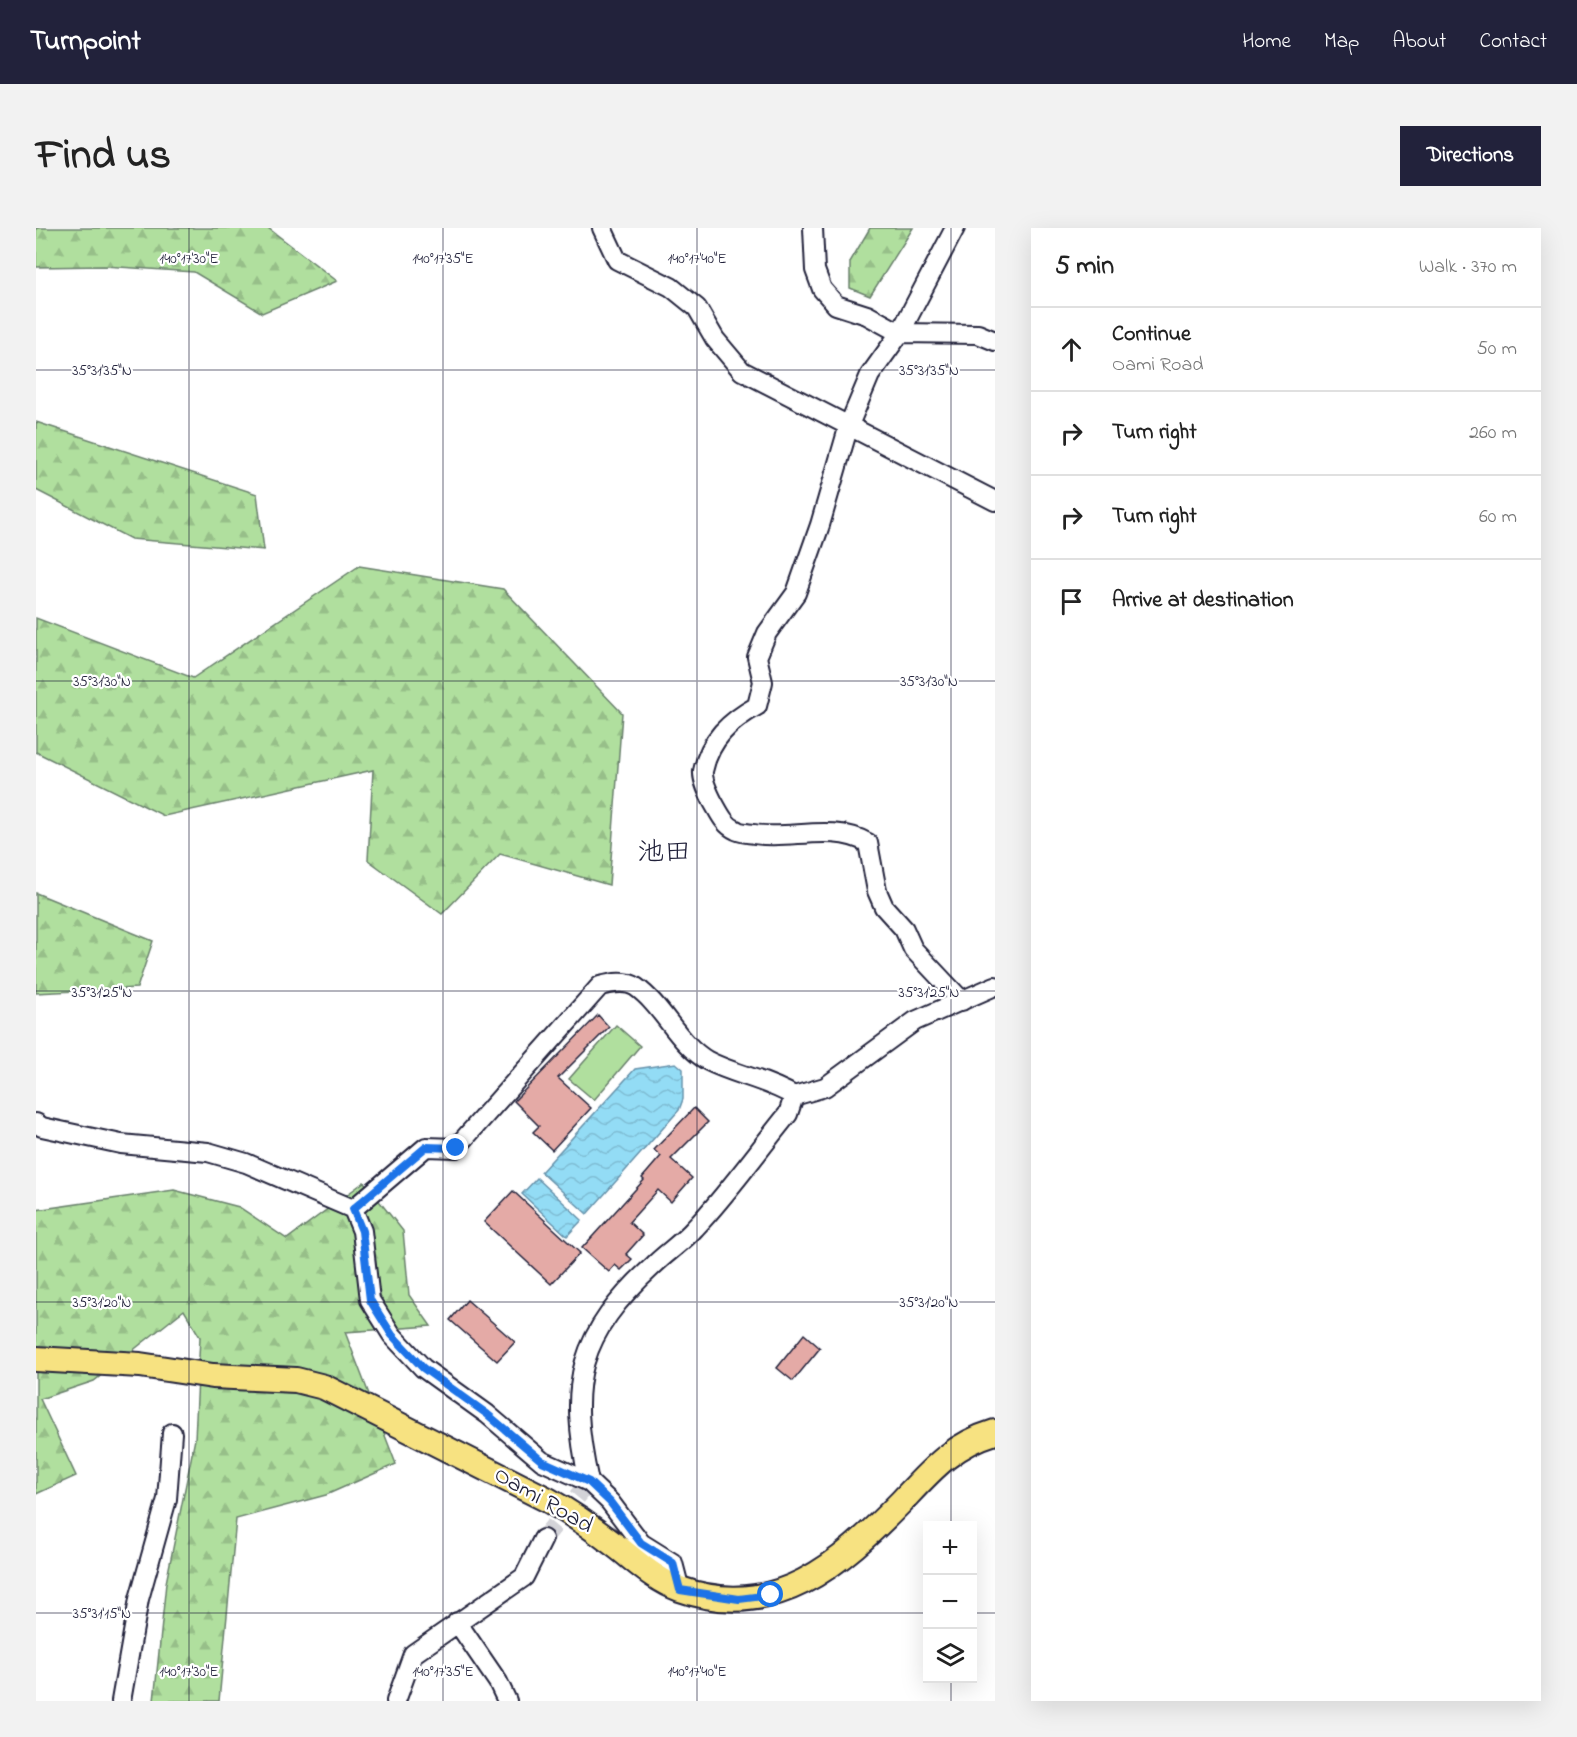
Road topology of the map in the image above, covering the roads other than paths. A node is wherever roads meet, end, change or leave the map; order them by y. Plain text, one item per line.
1 (602, 228) edge
2 (813, 228) edge
3 (955, 228) edge
4 (900, 333) junction
5 (995, 341) edge
6 (849, 425) junction
7 (995, 501) edge
8 (995, 986) edge
9 (962, 1001) junction
10 (794, 1096) junction
11 (36, 1123) edge
12 (353, 1209) junction
13 (36, 1359) edge
14 (172, 1432) dead end
15 (995, 1432) edge
16 (589, 1482) junction
17 (543, 1539) tunnel mouth
18 (680, 1590) junction
19 (457, 1622) junction
20 (121, 1701) edge
21 (396, 1701) edge
22 (507, 1701) edge

1 - 6 street
2 - 4 street
3 - 4 street
4 - 5 street
4 - 6 street
6 - 7 street
6 - 9 street
8 - 9 street
9 - 10 street
10 - 12 street
10 - 16 street
11 - 12 street
12 - 16 street
13 - 18 main road, Oami Road
14 - 20 street
15 - 18 main road, Oami Road
16 - 18 street
17 - 19 street
19 - 21 street
19 - 22 street

